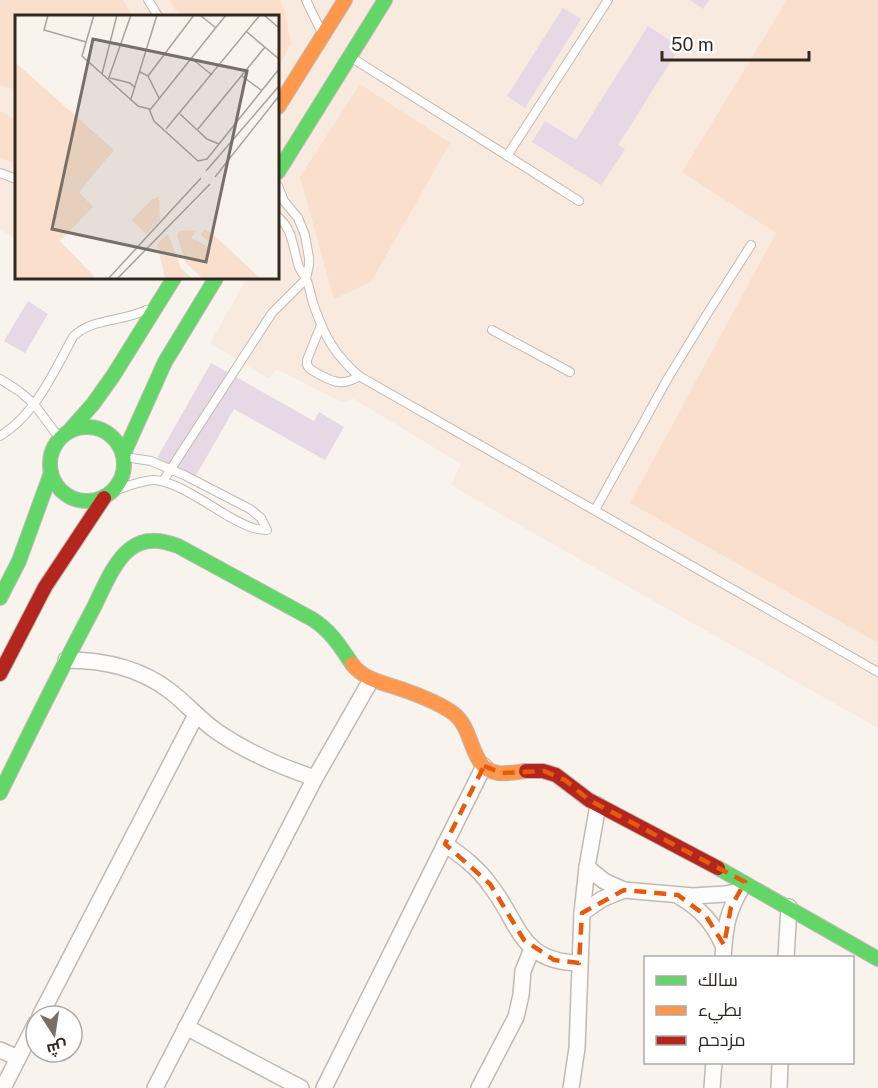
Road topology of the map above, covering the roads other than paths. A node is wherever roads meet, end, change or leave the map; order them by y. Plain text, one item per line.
1 (148, 0) edge
2 (306, 0) edge
3 (345, 0) edge
4 (385, 0) edge
5 (608, 0) edge
6 (157, 15) edge
7 (336, 46) junction
8 (279, 106) edge
9 (507, 156) junction
10 (279, 170) edge
11 (0, 173) edge
12 (15, 179) edge
13 (279, 188) edge
14 (579, 201) dead end
15 (279, 218) edge
16 (751, 245) dead end
17 (174, 279) edge
18 (215, 279) edge
19 (306, 279) junction
20 (177, 308) junction
21 (321, 325) junction
22 (492, 330) dead end
23 (570, 372) dead end
24 (358, 376) junction
25 (0, 379) edge
26 (34, 404) junction
27 (65, 434) junction
28 (0, 436) edge
29 (124, 455) junction
30 (171, 469) junction
31 (51, 473) junction
32 (163, 481) junction
33 (108, 495) junction
34 (595, 510) junction
35 (0, 598) edge
36 (66, 660) junction
37 (878, 672) edge
38 (0, 674) edge
39 (371, 680) junction
40 (196, 715) junction
41 (484, 766) junction
42 (315, 778) junction
43 (0, 793) edge
44 (598, 805) junction
45 (445, 844) junction
46 (587, 867) junction
47 (742, 886) junction
48 (624, 890) junction
49 (678, 895) junction
50 (789, 907) junction
51 (582, 913) junction
52 (532, 949) junction
53 (723, 951) edge
54 (786, 956) edge
55 (878, 959) edge
56 (579, 963) junction
57 (46, 1004) edge
58 (186, 1027) junction
59 (24, 1046) edge
60 (0, 1050) edge
61 (18, 1058) junction
62 (714, 1064) edge
63 (780, 1064) edge
64 (3, 1088) edge
65 (155, 1088) edge
66 (301, 1088) edge
67 (324, 1088) edge
68 (479, 1088) edge
69 (571, 1088) edge
70 (712, 1088) edge
71 (779, 1088) edge

1 - 6 lane
2 - 7 lane
3 - 7 street
4 - 7 street
5 - 9 lane
7 - 8 street
7 - 9 lane
7 - 10 street
9 - 14 lane
11 - 12 lane
13 - 19 lane
15 - 19 lane
16 - 34 lane
17 - 20 street
18 - 20 street
19 - 21 lane
19 - 30 lane
20 - 26 lane
20 - 27 street
20 - 29 street
21 - 24 lane
21 - 24 lane
22 - 23 lane
24 - 34 lane
25 - 26 lane
26 - 27 lane
26 - 28 lane
27 - 29 street
27 - 31 street
29 - 30 lane
29 - 33 street
30 - 32 lane
30 - 32 lane
31 - 33 street
31 - 35 street
32 - 33 lane
33 - 38 street
34 - 37 lane
36 - 39 street
36 - 40 street
36 - 43 street
39 - 41 street
39 - 42 street
40 - 42 street
40 - 57 street
41 - 44 street
41 - 45 street
42 - 58 street
44 - 46 street
44 - 47 street
45 - 52 street
45 - 67 street
46 - 48 street
46 - 51 street
47 - 49 street
47 - 50 street
47 - 53 street
48 - 49 street
48 - 51 street
49 - 53 street
50 - 54 street
50 - 55 street
51 - 56 street
52 - 56 street
52 - 68 street
56 - 69 street
58 - 65 street
58 - 66 street
59 - 61 street
60 - 61 street
61 - 64 street
62 - 70 street
63 - 71 street

